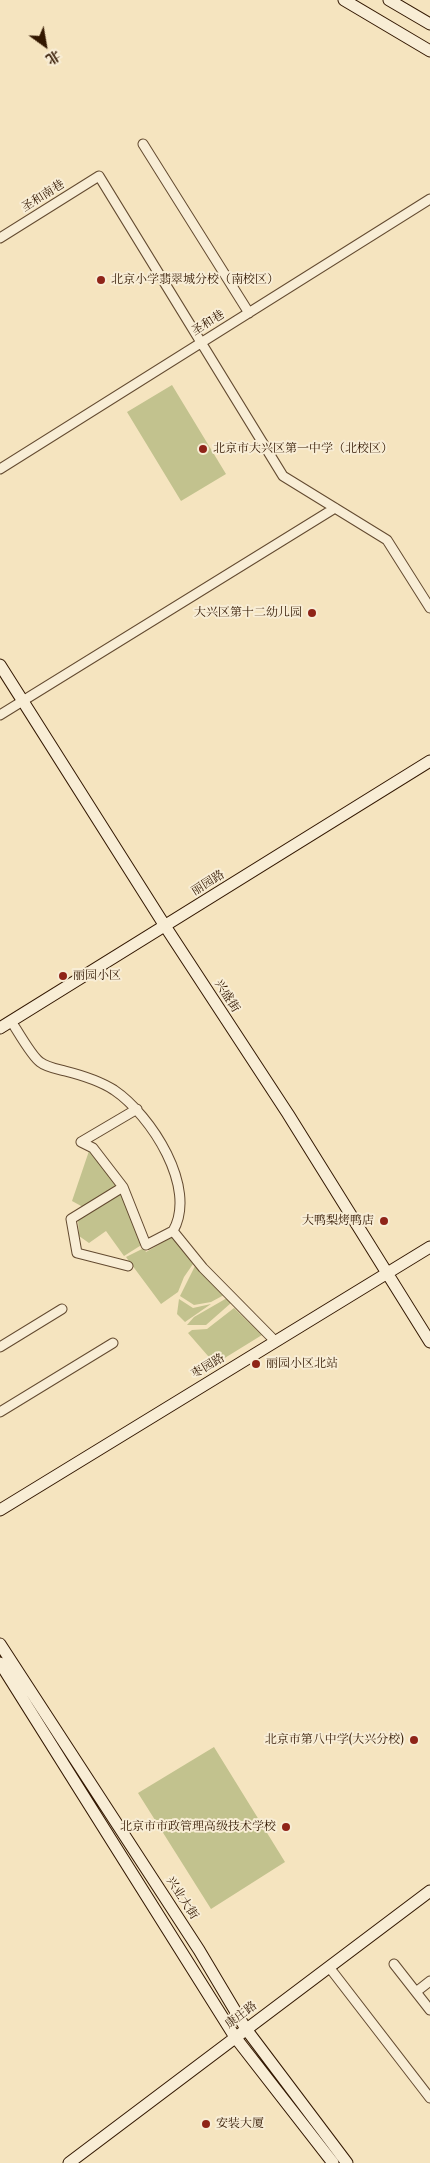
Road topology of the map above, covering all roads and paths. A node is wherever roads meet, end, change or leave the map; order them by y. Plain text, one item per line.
1 (344, 0) edge
2 (389, 0) edge
3 (430, 24) edge
4 (430, 51) edge
5 (143, 144) dead end
6 (430, 199) edge
7 (0, 238) edge
8 (249, 313) junction
9 (200, 343) junction
10 (0, 469) edge
11 (335, 508) junction
12 (430, 608) edge
13 (0, 664) edge
14 (23, 701) junction
15 (0, 715) edge
16 (430, 762) edge
17 (165, 926) junction
18 (11, 1021) junction
19 (0, 1028) edge
20 (136, 1109) junction
21 (123, 1188) junction
22 (173, 1231) junction
23 (430, 1247) edge
24 (128, 1266) dead end
25 (386, 1273) junction
26 (62, 1309) dead end
27 (275, 1341) junction
28 (430, 1342) edge
29 (113, 1343) dead end
30 (0, 1347) edge
31 (0, 1412) edge
32 (0, 1510) edge
33 (0, 1644) edge
34 (0, 1663) edge
35 (430, 1892) edge
36 (394, 1964) dead end
37 (329, 1968) junction
38 (430, 1981) edge
39 (416, 1992) junction
40 (430, 2010) edge
41 (246, 2029) junction
42 (235, 2037) junction
43 (430, 2098) edge
44 (70, 2163) edge
45 (333, 2163) edge
46 (347, 2163) edge

1 - 4 street
2 - 3 street
5 - 8 street
6 - 8 street, 圣和巷
7 - 9 street, 圣和南巷
8 - 9 street, 圣和巷
9 - 10 street, 圣和巷
9 - 11 street
11 - 12 street
11 - 14 street
13 - 14 street, 兴盛街
14 - 15 street
14 - 17 street, 兴盛街
16 - 17 street, 丽园路
17 - 18 street, 丽园路
17 - 25 street, 兴盛街
18 - 19 street, 丽园路
18 - 20 street
20 - 21 street
20 - 22 street
21 - 22 street
21 - 24 street
22 - 27 street
23 - 25 street, 枣园路
25 - 27 street, 枣园路
25 - 28 street, 兴盛街
26 - 30 street
27 - 32 street, 枣园路
29 - 31 street
33 - 41 street, 兴业大街
34 - 42 street
35 - 37 street, 康庄路
36 - 39 street
37 - 41 street, 康庄路
37 - 43 street
38 - 39 street
39 - 40 street
41 - 42 street, 康庄路
41 - 46 street, 兴业大街
42 - 44 street, 康庄路
42 - 45 street

